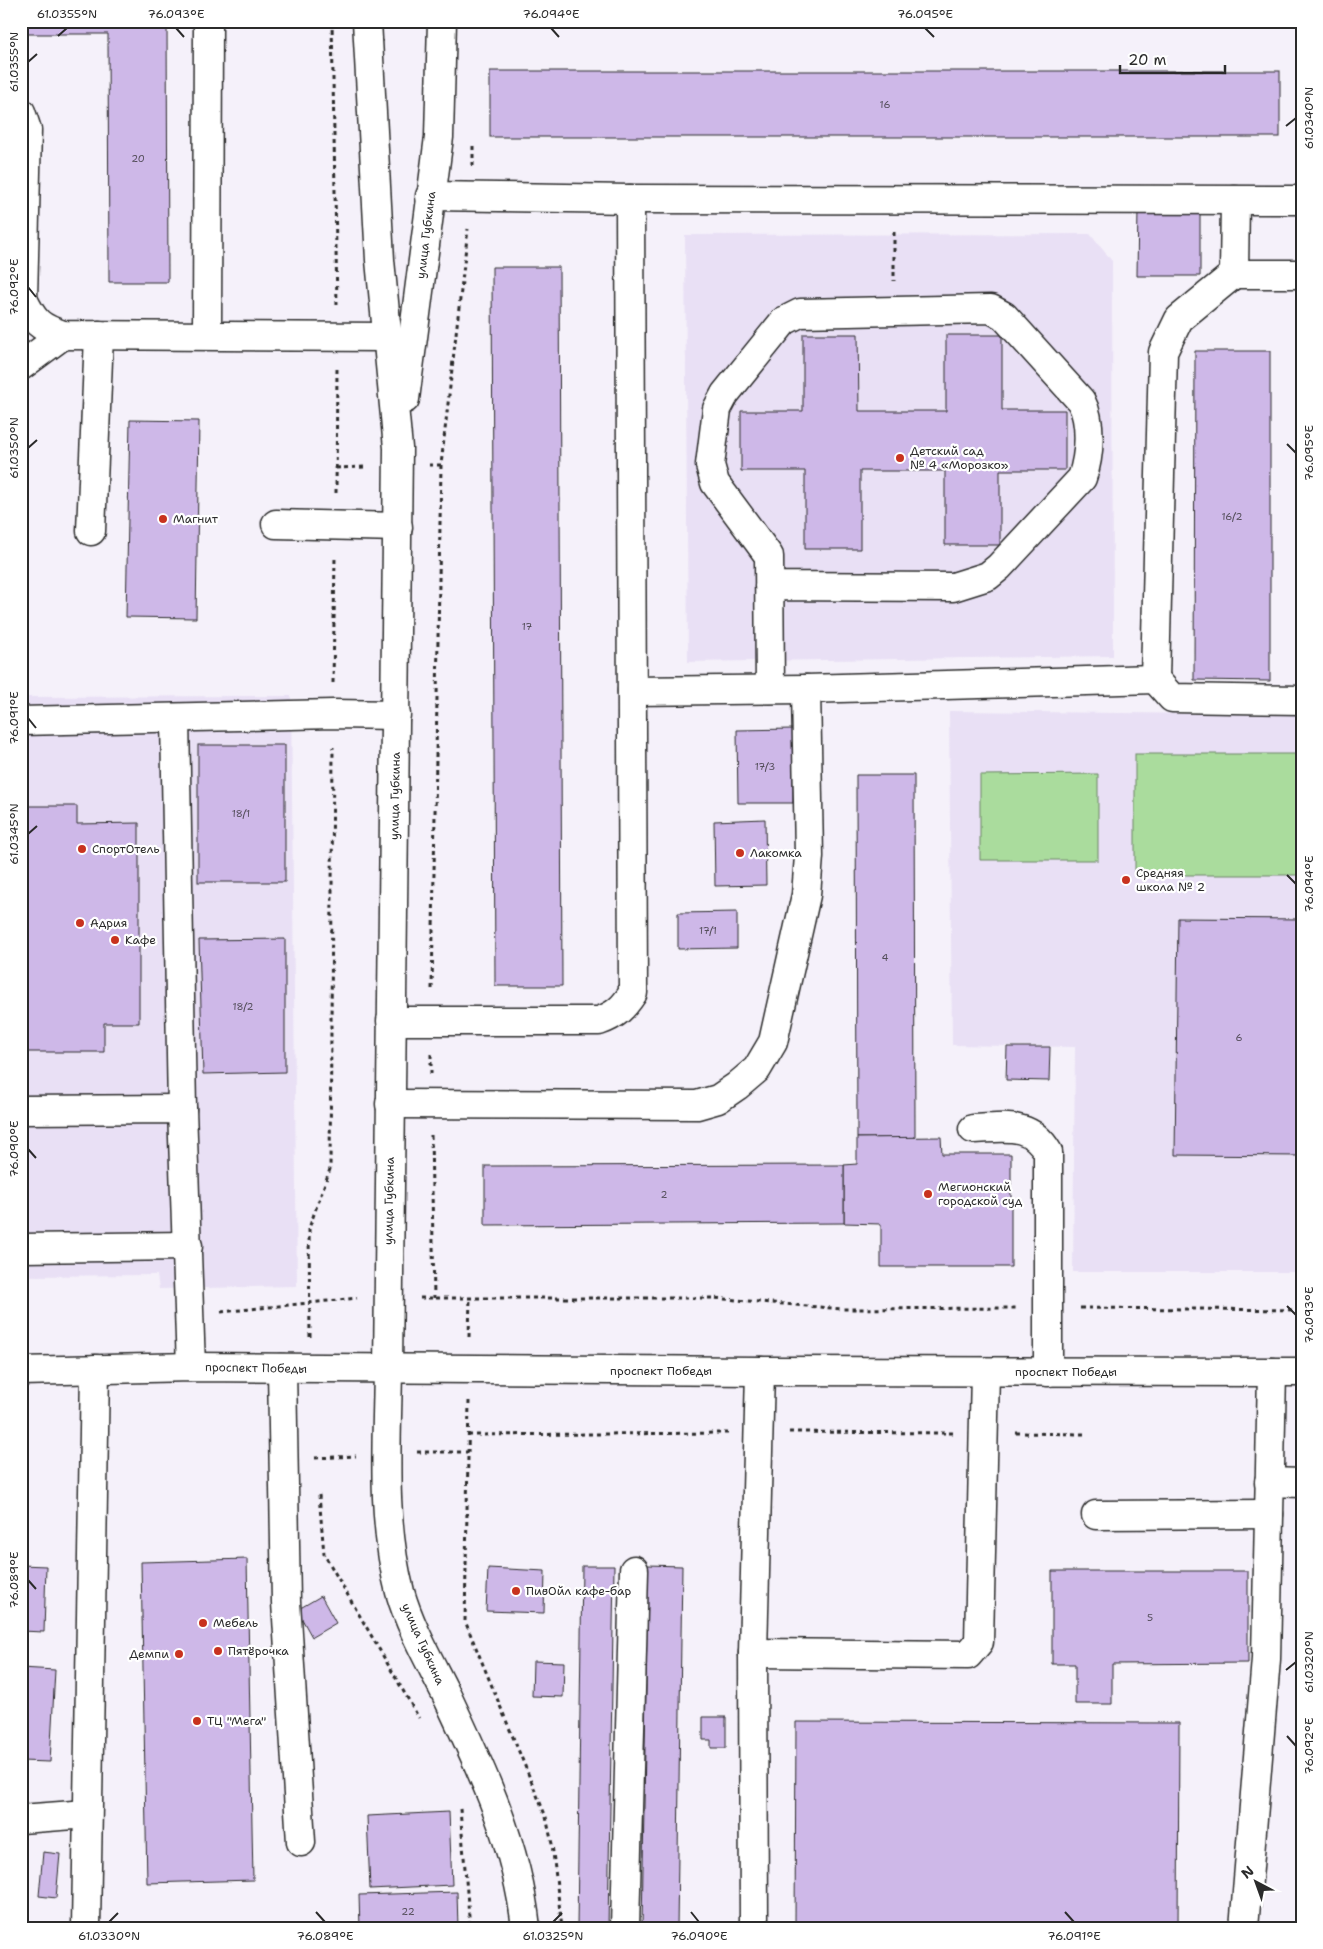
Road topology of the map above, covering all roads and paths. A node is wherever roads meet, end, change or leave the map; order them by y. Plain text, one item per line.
1 (208, 21) edge
2 (367, 21) edge
3 (442, 21) edge
4 (21, 112) edge
5 (473, 138) dead end
6 (430, 196) junction
7 (472, 196) junction
8 (630, 199) junction
9 (894, 200) junction
10 (1235, 200) junction
11 (1302, 200) edge
12 (1234, 274) junction
13 (1302, 274) edge
14 (894, 311) junction
15 (63, 335) junction
16 (99, 335) junction
17 (207, 335) junction
18 (388, 337) junction
19 (21, 366) edge
20 (398, 448) junction
21 (276, 524) dead end
22 (398, 527) junction
23 (91, 531) dead end
24 (770, 586) junction
25 (1155, 679) junction
26 (770, 689) junction
27 (806, 689) junction
28 (632, 691) junction
29 (1302, 700) edge
30 (333, 714) junction
31 (396, 715) junction
32 (175, 718) junction
33 (21, 721) edge
34 (391, 1021) junction
35 (432, 1021) junction
36 (390, 1104) junction
37 (430, 1104) junction
38 (182, 1109) junction
39 (21, 1110) edge
40 (973, 1128) dead end
41 (188, 1246) junction
42 (21, 1248) edge
43 (470, 1297) dead end
44 (434, 1298) dead end
45 (1049, 1308) junction
46 (1302, 1310) edge
47 (190, 1315) junction
48 (190, 1367) junction
49 (282, 1368) junction
50 (94, 1369) junction
51 (388, 1369) junction
52 (21, 1371) edge
53 (760, 1371) junction
54 (985, 1372) junction
55 (1048, 1372) junction
56 (1272, 1372) junction
57 (1302, 1372) edge
58 (469, 1452) dead end
59 (315, 1458) dead end
60 (316, 1467) dead end
61 (1270, 1482) junction
62 (1302, 1483) edge
63 (318, 1487) dead end
64 (1269, 1514) junction
65 (1096, 1515) dead end
66 (634, 1570) dead end
67 (753, 1653) junction
68 (424, 1726) dead end
69 (460, 1800) dead end
70 (87, 1814) junction
71 (21, 1819) edge
72 (301, 1842) dead end
73 (86, 1928) edge
74 (470, 1928) edge
75 (526, 1928) edge
76 (562, 1928) edge
77 (625, 1928) edge
78 (754, 1928) edge
79 (1244, 1928) edge

1 - 17 street
2 - 18 street, улица Губкина
3 - 6 street, улица Губкина
4 - 15 street
5 - 7 path
6 - 7 street
6 - 20 street, улица Губкина
7 - 8 street
7 - 35 path
8 - 9 street
8 - 28 street
9 - 10 street
9 - 14 path
10 - 11 street
10 - 12 street
12 - 13 street
12 - 25 street
14 - 24 street
14 - 24 street
15 - 16 street
15 - 19 street
16 - 17 street
16 - 23 street
17 - 18 street
18 - 20 street, улица Губкина
20 - 22 street, улица Губкина
21 - 22 street
22 - 31 street, улица Губкина
24 - 26 street
25 - 27 street
25 - 29 street
26 - 27 street
26 - 28 street
27 - 37 street
28 - 35 street
30 - 31 street
30 - 32 street
30 - 47 path
31 - 34 street, улица Губкина
32 - 33 street
32 - 38 street
34 - 35 street
34 - 36 street, улица Губкина
35 - 37 path
36 - 37 street
36 - 51 street, улица Губкина
37 - 44 path
38 - 39 street
38 - 41 street
40 - 45 street
41 - 42 street
41 - 47 street
43 - 45 path
45 - 46 path
45 - 55 street
47 - 48 street
48 - 49 street, проспект Победы
48 - 50 street, проспект Победы
49 - 51 street, проспект Победы
49 - 72 street
50 - 52 street, проспект Победы
50 - 70 street
51 - 53 street, проспект Победы
51 - 75 street, улица Губкина
53 - 54 street, проспект Победы
53 - 67 street
54 - 55 street, проспект Победы
54 - 67 street
55 - 56 street, проспект Победы
56 - 57 street, проспект Победы
56 - 61 street
58 - 76 path
59 - 60 path
61 - 62 street
61 - 64 street
63 - 68 path
64 - 65 street
64 - 79 street
66 - 77 street
67 - 78 street
69 - 74 path
70 - 71 street
70 - 73 street

